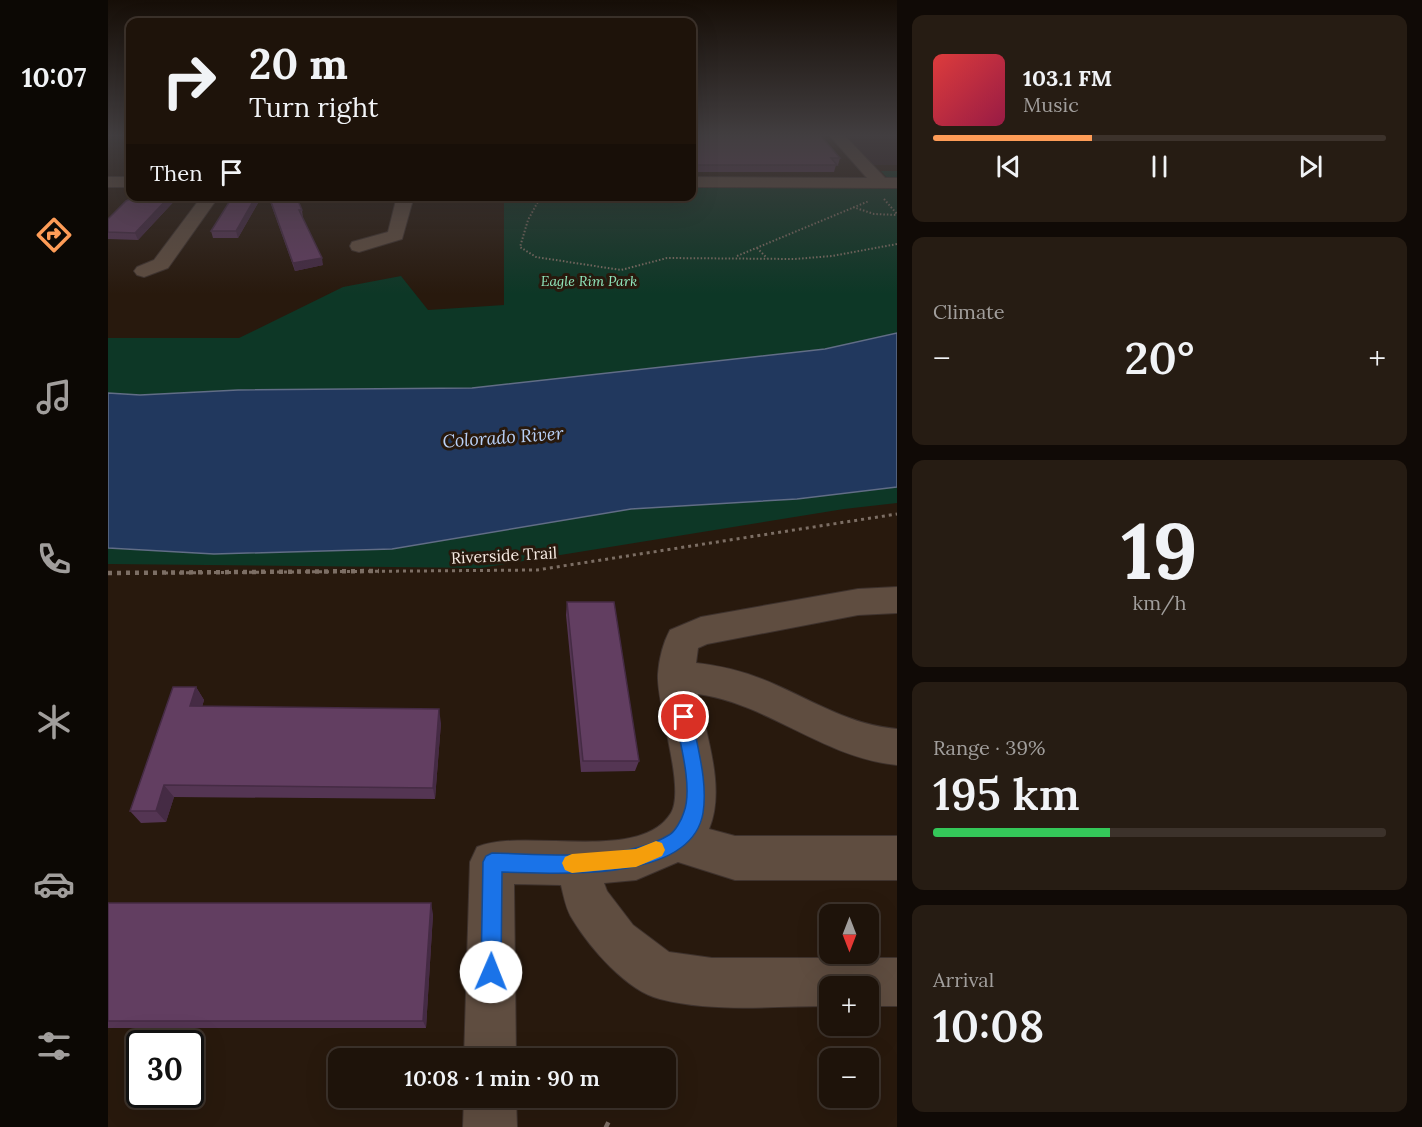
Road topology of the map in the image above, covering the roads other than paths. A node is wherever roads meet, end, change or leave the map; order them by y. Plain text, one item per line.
1 (207, 201) edge
2 (405, 201) edge
3 (359, 246) dead end
4 (144, 271) dead end
5 (897, 600) edge
6 (676, 675) junction
7 (897, 747) edge
8 (678, 841) junction
9 (897, 858) edge
10 (577, 864) junction
11 (897, 982) edge
12 (490, 1048) edge
13 (490, 1108) edge
14 (490, 1127) edge

1 - 4 street
2 - 3 street
5 - 6 street
6 - 7 street
6 - 8 street
8 - 9 street
8 - 10 street
10 - 11 street
10 - 12 street
13 - 14 street

